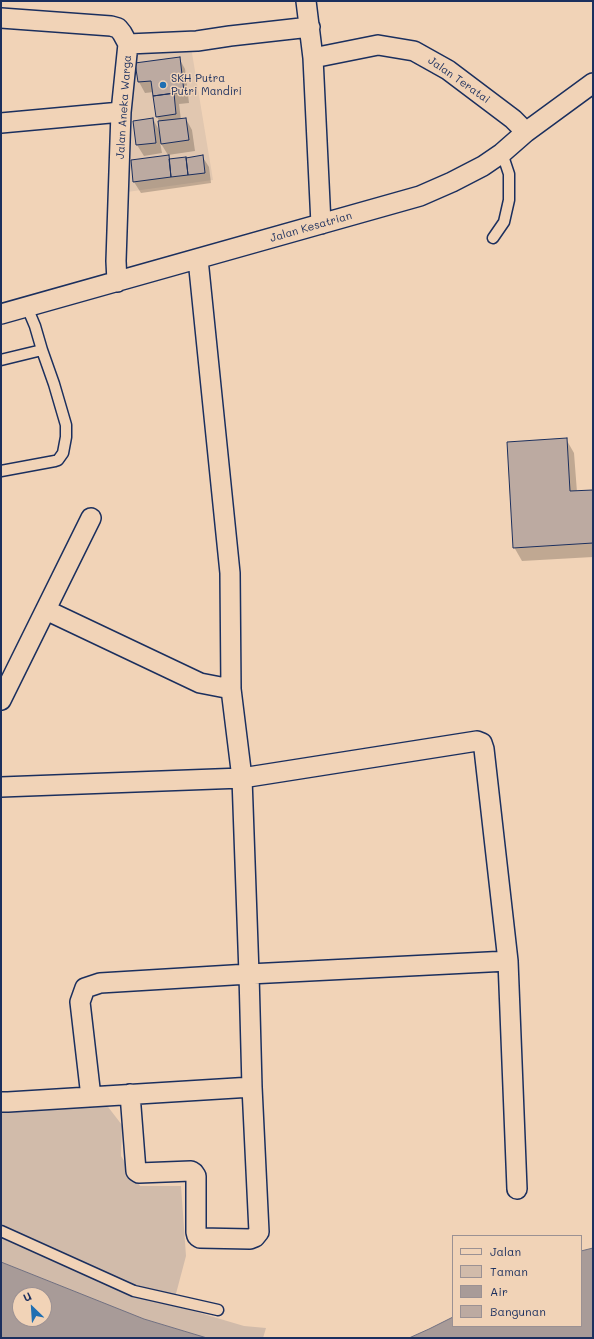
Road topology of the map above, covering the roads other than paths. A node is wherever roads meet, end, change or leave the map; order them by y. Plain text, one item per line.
1 (306, 1) edge
2 (1, 18) edge
3 (310, 27) junction
4 (128, 44) junction
5 (312, 58) junction
6 (593, 83) edge
7 (121, 112) junction
8 (1, 123) edge
9 (526, 132) junction
10 (502, 153) junction
11 (321, 224) junction
12 (492, 238) dead end
13 (198, 259) junction
14 (117, 282) junction
15 (27, 307) junction
16 (1, 314) edge
17 (42, 350) junction
18 (1, 360) edge
19 (1, 471) edge
20 (91, 518) dead end
21 (46, 610) junction
22 (231, 689) junction
23 (1, 700) edge
24 (242, 778) junction
25 (1, 787) edge
26 (508, 961) junction
27 (249, 974) junction
28 (252, 1087) junction
29 (130, 1094) junction
30 (91, 1097) junction
31 (1, 1102) edge
32 (517, 1189) dead end
33 (1, 1231) edge
34 (218, 1310) dead end

1 - 3 street
2 - 4 street, Jalan Aneka Warga
3 - 4 street
3 - 5 street
4 - 7 street, Jalan Aneka Warga
5 - 9 street, Jalan Teratai
5 - 11 street
6 - 9 street, Jalan Kesatrian
7 - 8 street
7 - 14 street, Jalan Aneka Warga
9 - 10 street, Jalan Kesatrian
10 - 11 street, Jalan Kesatrian
10 - 12 lane
11 - 13 street, Jalan Kesatrian
13 - 14 street, Jalan Kesatrian
13 - 22 street
14 - 15 street, Jalan Kesatrian
15 - 16 street, Jalan Kesatrian
15 - 17 lane
17 - 18 lane
17 - 19 lane
20 - 21 street
21 - 22 street
21 - 23 street
22 - 24 street
24 - 25 street
24 - 26 street
24 - 27 street
26 - 27 street
26 - 32 street
27 - 28 street
27 - 30 street
28 - 29 street
28 - 29 street
29 - 30 street
30 - 31 street
33 - 34 lane

